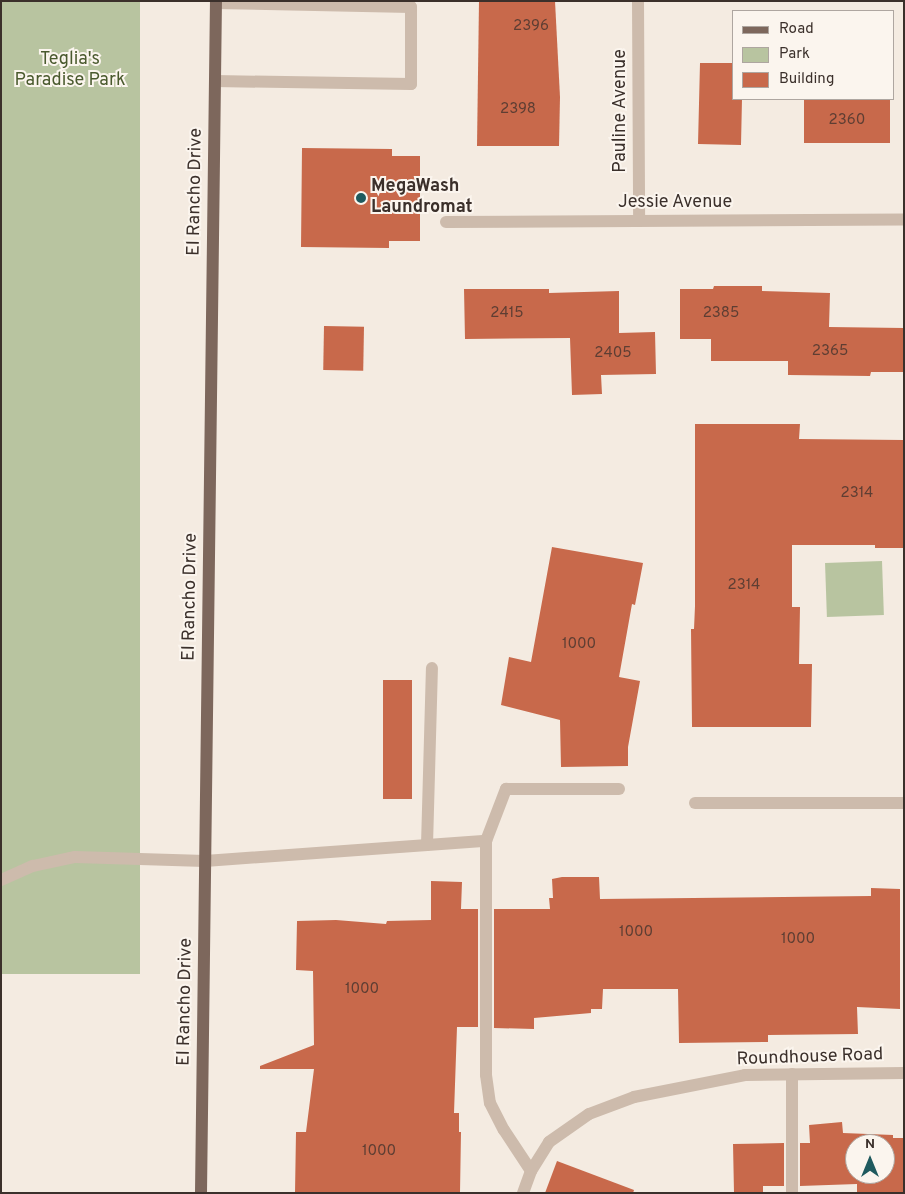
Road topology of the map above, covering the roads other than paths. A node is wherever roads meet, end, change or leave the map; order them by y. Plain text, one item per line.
1 (638, 1) edge
2 (216, 2) edge
3 (215, 81) junction
4 (904, 220) edge
5 (639, 221) junction
6 (446, 222) dead end
7 (432, 668) dead end
8 (618, 789) dead end
9 (695, 803) dead end
10 (904, 803) edge
11 (486, 841) junction
12 (427, 845) junction
13 (205, 861) junction
14 (1, 880) edge
15 (904, 1073) edge
16 (792, 1074) junction
17 (531, 1171) junction
18 (201, 1193) edge
19 (523, 1193) edge
20 (792, 1193) edge

1 - 5 street, Pauline Avenue
2 - 3 main road, El Rancho Drive
2 - 3 street
3 - 13 main road, El Rancho Drive
4 - 5 street, Jessie Avenue
5 - 6 street, Jessie Avenue
7 - 12 street
8 - 11 street
9 - 10 street
11 - 12 street
11 - 17 street
12 - 13 street
13 - 14 street
13 - 18 main road, El Rancho Drive
15 - 16 street, Roundhouse Road
16 - 17 street, Roundhouse Road
16 - 20 street
17 - 19 street, Roundhouse Road

